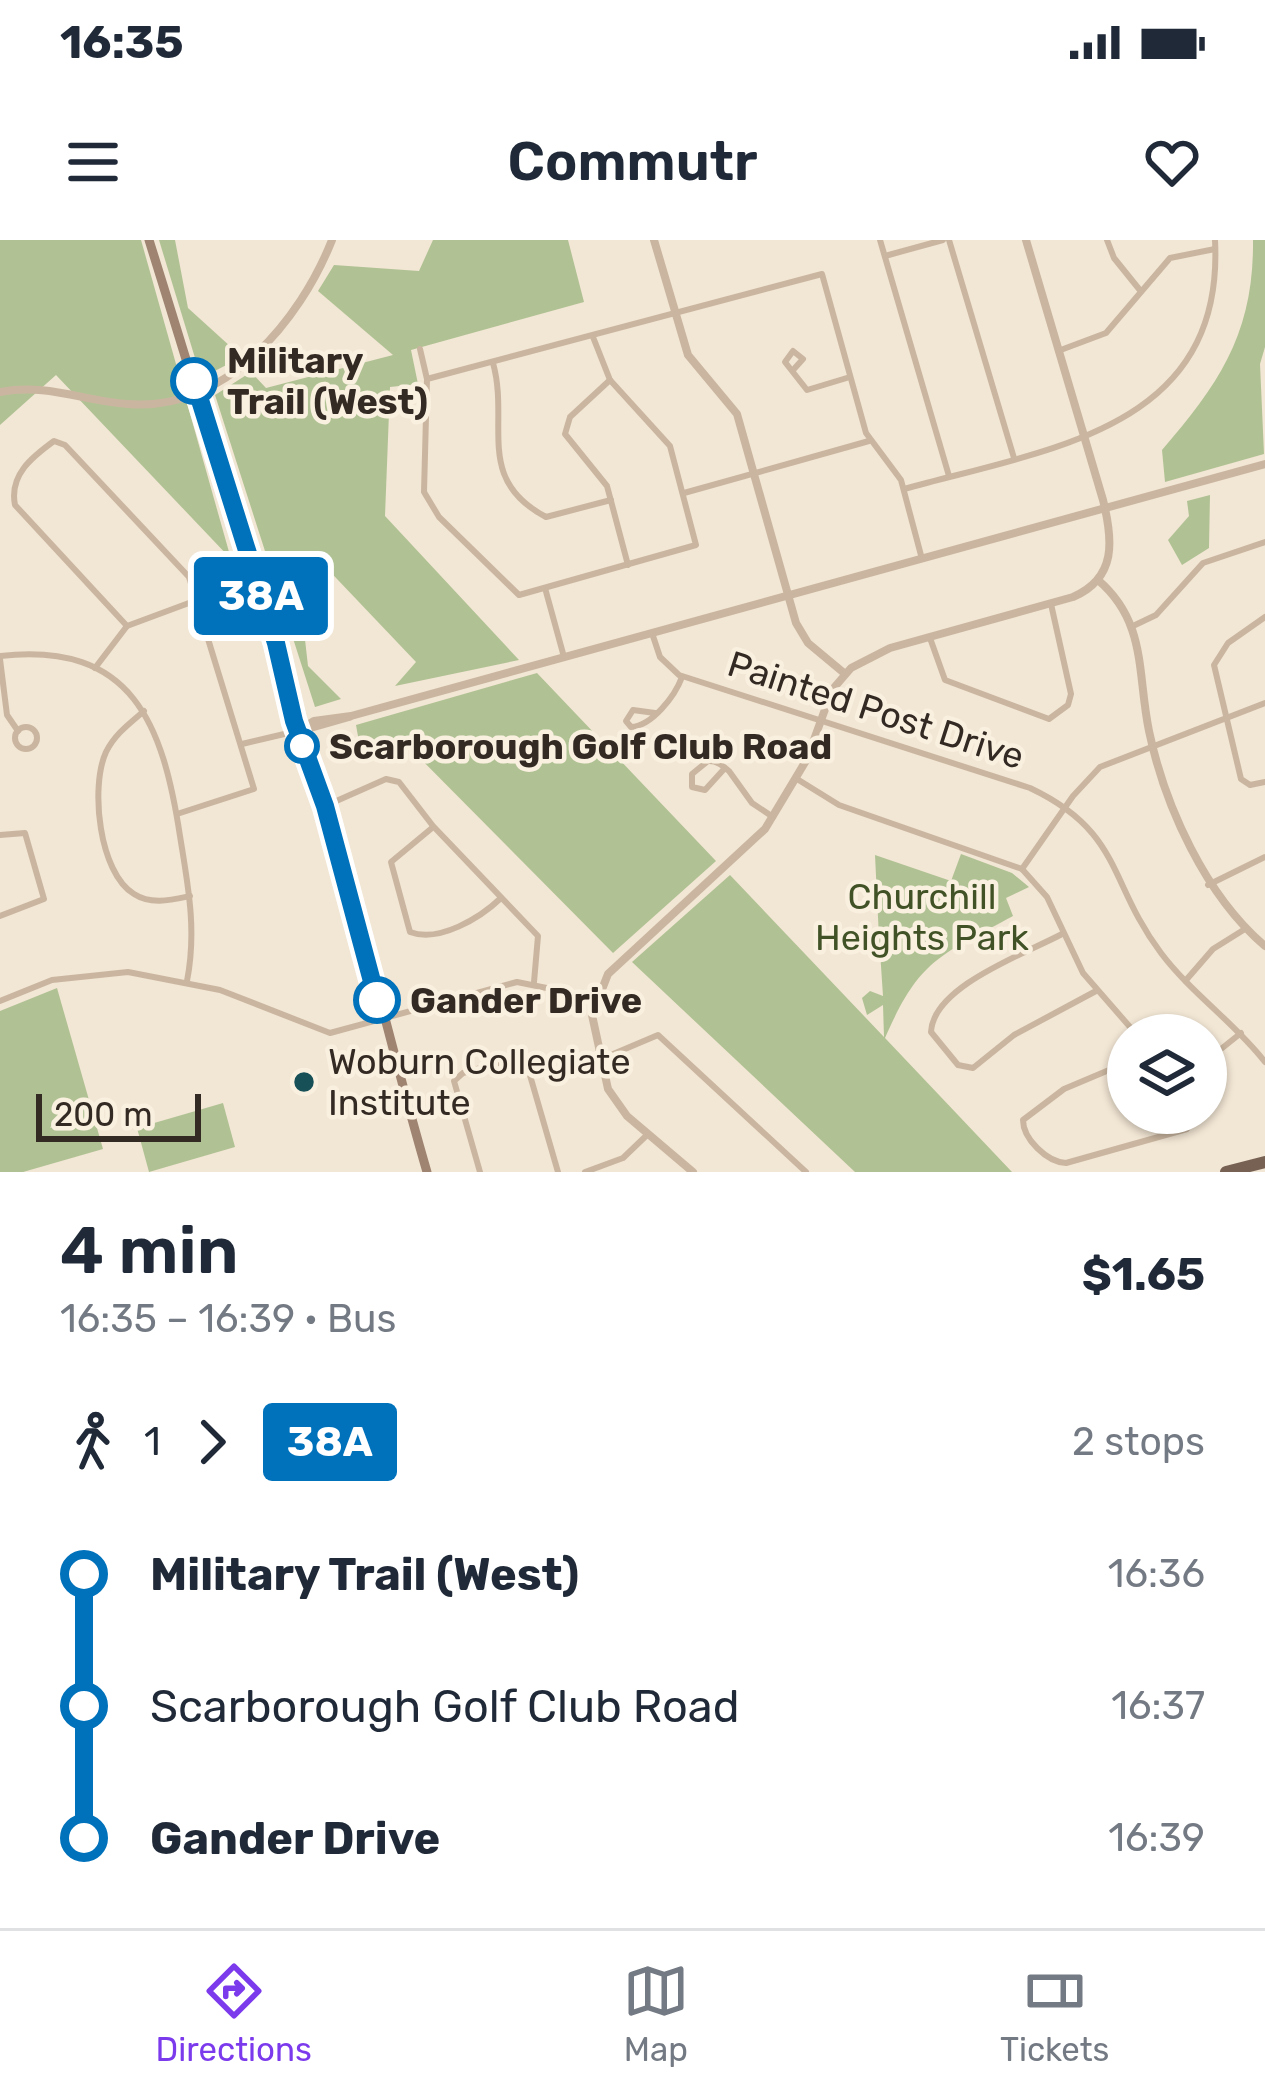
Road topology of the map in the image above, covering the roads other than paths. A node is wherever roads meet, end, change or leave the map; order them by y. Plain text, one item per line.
1 (149, 240) edge
2 (332, 240) edge
3 (654, 240) edge
4 (880, 240) edge
5 (946, 240) edge
6 (1026, 240) edge
7 (1107, 240) edge
8 (1215, 244) edge
9 (885, 256) junction
10 (1139, 289) junction
11 (674, 313) junction
12 (593, 336) junction
13 (420, 349) dead end
14 (1058, 351) junction
15 (493, 363) junction
16 (794, 369) dead end
17 (850, 377) junction
18 (427, 380) junction
19 (610, 380) junction
20 (0, 392) edge
21 (196, 392) junction
22 (1084, 440) junction
23 (869, 441) junction
24 (1014, 458) junction
25 (1265, 464) edge
26 (754, 474) junction
27 (949, 476) junction
28 (904, 489) junction
29 (684, 493) junction
30 (610, 500) junction
31 (1106, 509) junction
32 (1265, 542) edge
33 (922, 559) junction
34 (628, 565) junction
35 (1098, 580) junction
36 (545, 588) junction
37 (788, 596) junction
38 (197, 600) junction
39 (1051, 604) junction
40 (1265, 617) edge
41 (127, 626) junction
42 (1133, 626) junction
43 (652, 633) junction
44 (930, 638) junction
45 (564, 657) junction
46 (0, 658) edge
47 (95, 669) junction
48 (844, 674) junction
49 (682, 676) junction
50 (1265, 703) edge
51 (144, 711) junction
52 (655, 713) dead end
53 (1226, 718) junction
54 (821, 720) junction
55 (301, 730) junction
56 (18, 731) dead end
57 (241, 745) junction
58 (1152, 746) junction
59 (725, 768) junction
60 (797, 779) junction
61 (1265, 782) edge
62 (325, 806) junction
63 (1065, 808) junction
64 (177, 814) junction
65 (772, 817) junction
66 (433, 826) junction
67 (0, 836) edge
68 (1265, 857) edge
69 (1022, 869) junction
70 (1208, 885) junction
71 (190, 896) junction
72 (501, 898) junction
73 (0, 916) edge
74 (1245, 929) junction
75 (1062, 934) junction
76 (1265, 946) edge
77 (1187, 979) junction
78 (187, 981) junction
79 (534, 982) junction
80 (1096, 991) junction
81 (596, 998) junction
82 (0, 1001) edge
83 (1117, 1014) edge
84 (384, 1020) junction
85 (1241, 1033) junction
86 (1227, 1044) edge
87 (599, 1060) junction
88 (1265, 1062) edge
89 (1107, 1071) edge
90 (1163, 1134) edge
91 (648, 1135) junction
92 (1265, 1162) edge
93 (427, 1172) edge
94 (480, 1172) edge
95 (557, 1172) edge
96 (585, 1172) edge
97 (693, 1172) edge
98 (806, 1172) edge
99 (1226, 1172) edge

1 - 21 main road
2 - 21 street
3 - 11 street
4 - 9 street
5 - 9 street
5 - 24 street
6 - 14 street
7 - 10 street
8 - 10 street
8 - 22 street
9 - 27 street
10 - 14 street
11 - 12 street
11 - 17 street
11 - 26 street
12 - 15 street
12 - 19 street
13 - 18 street
14 - 22 street
15 - 18 street
15 - 30 street
16 - 17 street
17 - 23 street
18 - 36 street
19 - 29 street
19 - 30 street
20 - 21 street
21 - 55 main road
22 - 24 street
22 - 31 street
23 - 26 street
23 - 28 street
24 - 27 street
25 - 31 street
26 - 29 street
26 - 37 street
27 - 28 street
28 - 33 street
29 - 34 street
30 - 34 street
31 - 33 street
31 - 35 street
32 - 42 street
33 - 37 street
34 - 36 street
35 - 39 street
35 - 42 street
36 - 45 street
37 - 43 street
37 - 48 street
38 - 41 street
38 - 41 street
38 - 57 street
39 - 44 street
39 - 44 street
40 - 53 street
41 - 47 street
42 - 58 street
43 - 45 street
43 - 49 street, Painted Post Drive
44 - 48 street
45 - 55 street
46 - 47 street
46 - 56 street
47 - 51 street
48 - 54 street
49 - 52 street
49 - 54 street, Painted Post Drive
50 - 53 street
51 - 64 street
51 - 71 street
53 - 58 street
53 - 61 street
54 - 60 street
54 - 63 street, Painted Post Drive
55 - 57 street
55 - 62 main road
57 - 64 street
58 - 63 street
58 - 70 street
59 - 59 street
59 - 65 street
60 - 65 street
60 - 69 street
62 - 66 street
62 - 84 main road
63 - 69 street
63 - 77 street, Painted Post Drive
64 - 71 street
65 - 81 street
66 - 72 street
66 - 72 street
67 - 73 street
68 - 70 street
69 - 75 street
70 - 74 street
71 - 78 street
72 - 79 street
74 - 76 street
74 - 77 street
75 - 80 street
75 - 80 street
77 - 85 street, Painted Post Drive
78 - 82 street
78 - 84 street
79 - 81 street
79 - 84 street
80 - 83 street
81 - 87 street
84 - 93 main road
85 - 86 street
85 - 88 street, Painted Post Drive
87 - 91 street
87 - 98 street
89 - 90 street
91 - 96 street
91 - 97 street
92 - 99 main road
94 - 95 street

